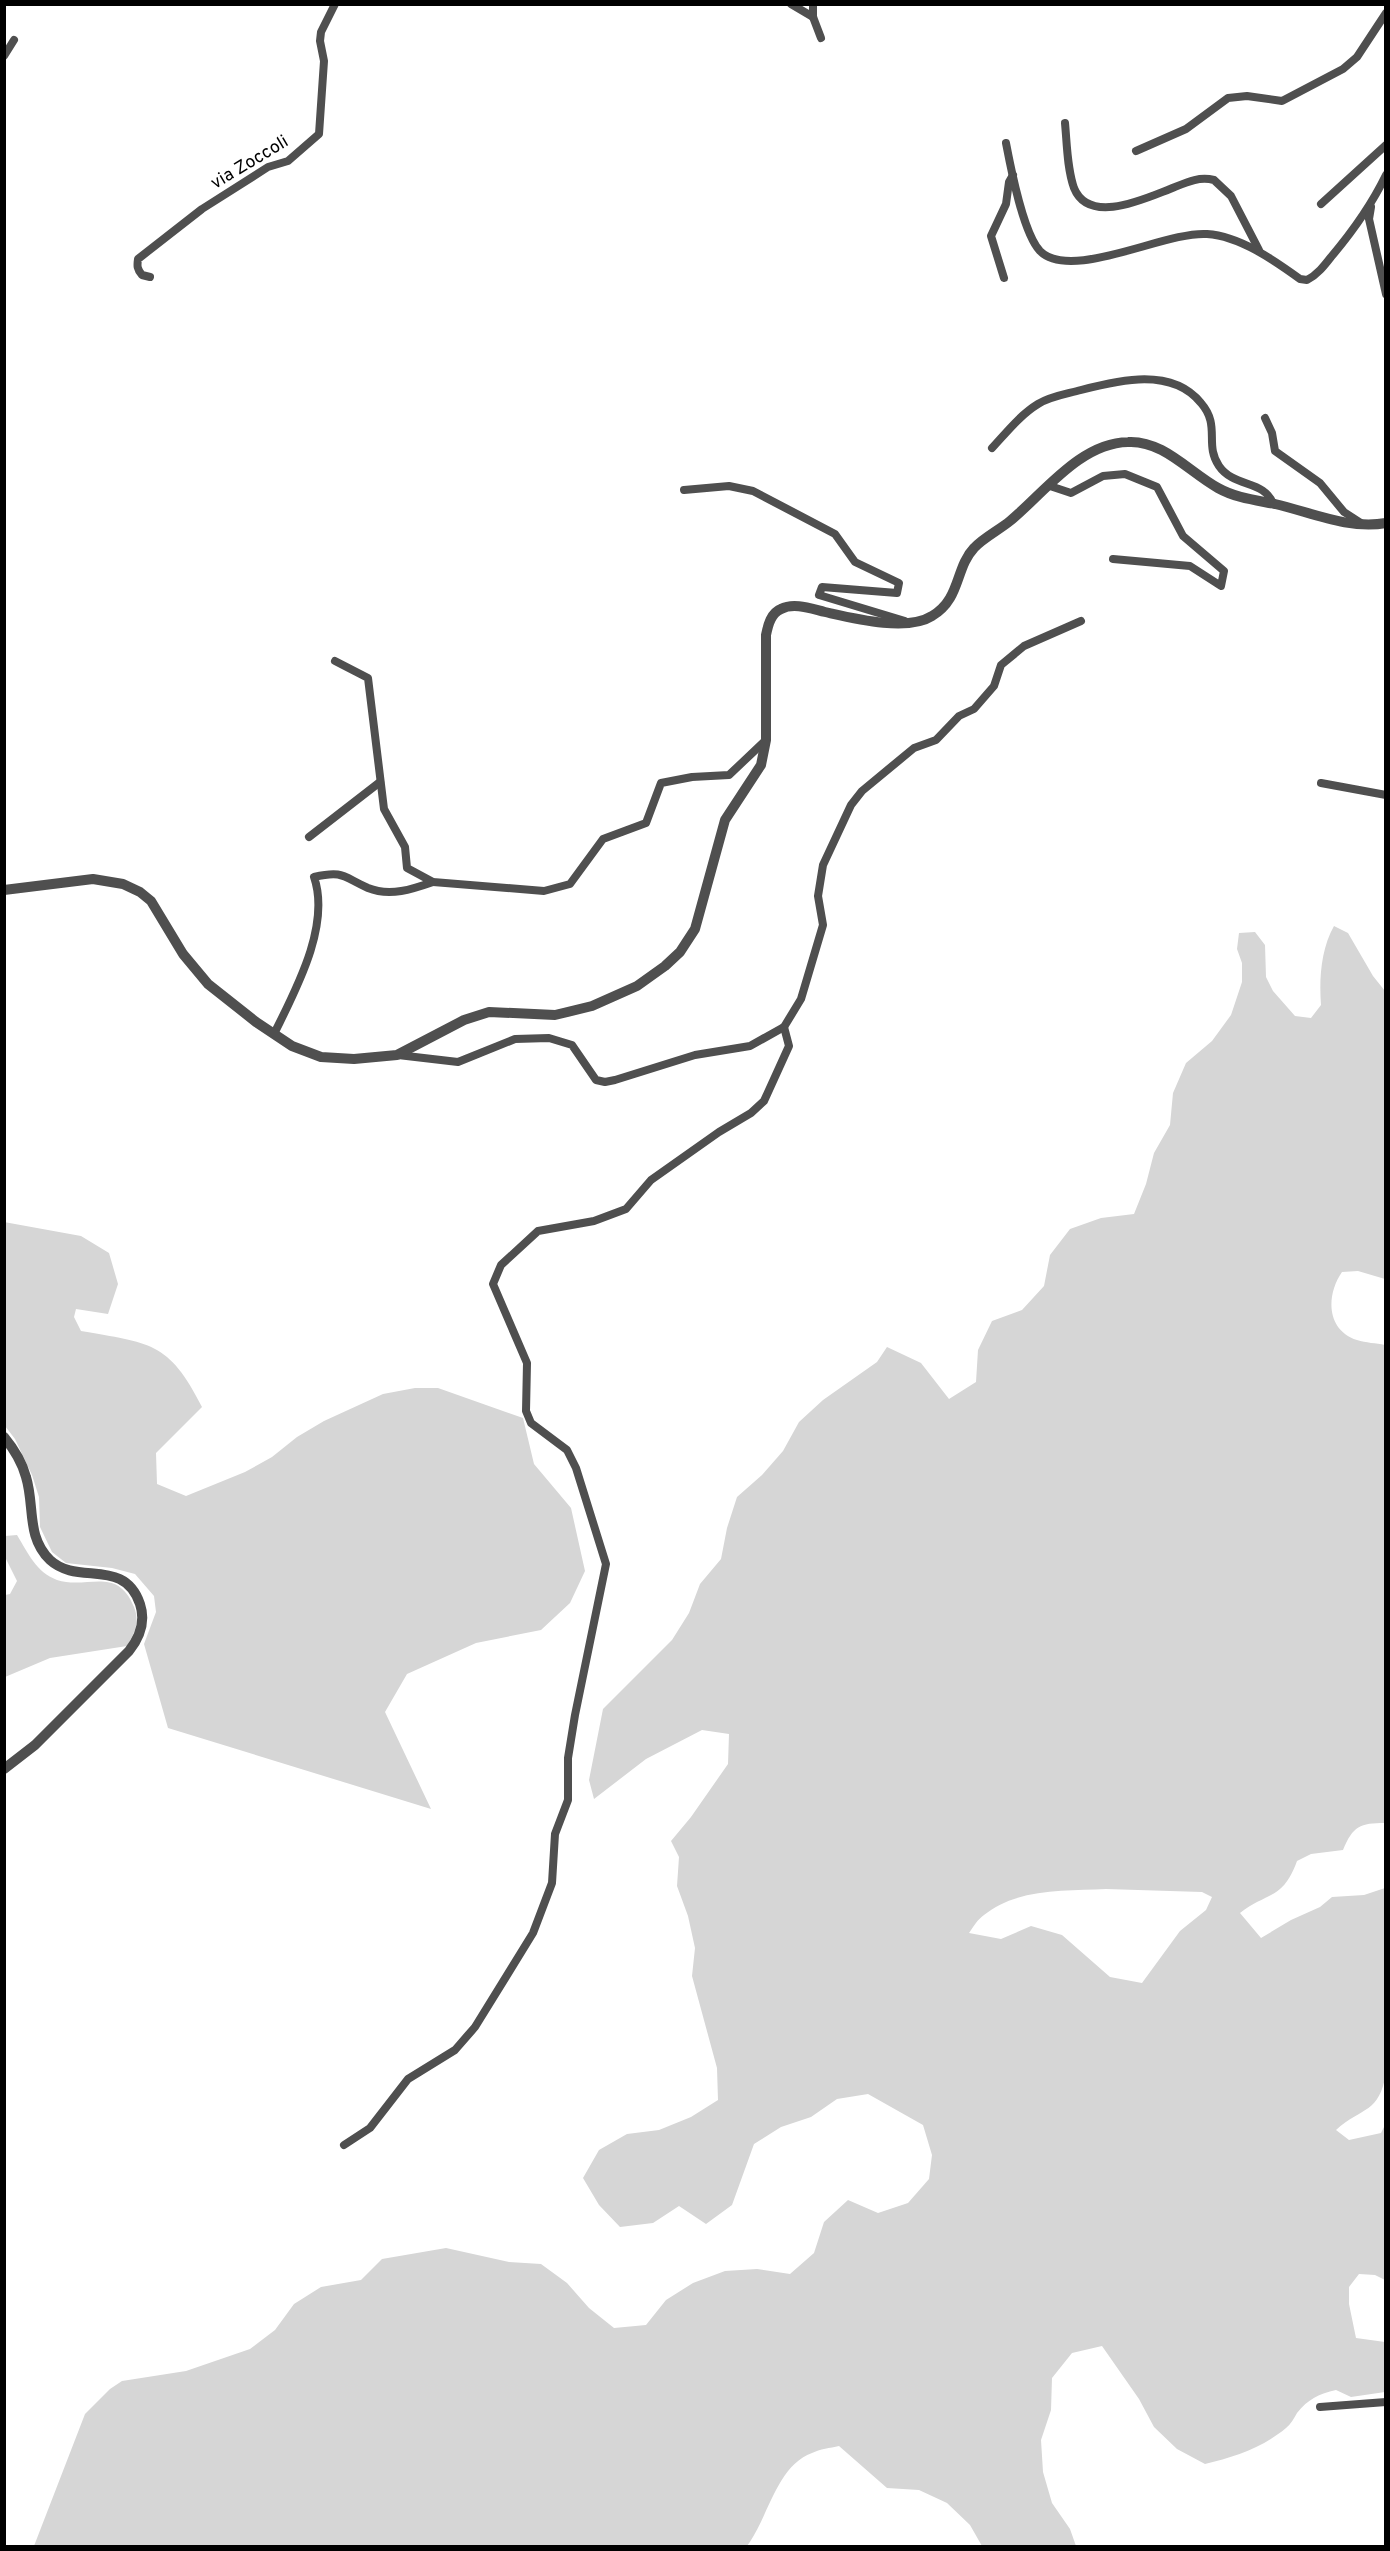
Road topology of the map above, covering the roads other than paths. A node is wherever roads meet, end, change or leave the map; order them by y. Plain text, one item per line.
1 (335, 4) edge
2 (791, 4) edge
3 (813, 4) edge
4 (1386, 13) edge
5 (813, 17) junction
6 (821, 38) dead end
7 (14, 40) dead end
8 (4, 56) edge
9 (1065, 123) dead end
10 (1006, 143) dead end
11 (1386, 145) edge
12 (1136, 151) dead end
13 (1013, 175) junction
14 (1386, 175) edge
15 (1372, 203) junction
16 (1321, 204) dead end
17 (1259, 250) junction
18 (150, 277) dead end
19 (1004, 278) dead end
20 (1386, 294) edge
21 (1265, 418) dead end
22 (992, 448) dead end
23 (1050, 486) junction
24 (684, 490) dead end
25 (1273, 504) junction
26 (1386, 523) edge
27 (1364, 525) junction
28 (1113, 559) dead end
29 (1081, 621) dead end
30 (909, 622) junction
31 (335, 661) dead end
32 (766, 740) junction
33 (380, 782) junction
34 (1321, 783) dead end
35 (1386, 795) edge
36 (309, 837) dead end
37 (434, 882) junction
38 (4, 890) edge
39 (784, 1027) junction
40 (274, 1034) junction
41 (397, 1055) junction
42 (4, 1437) edge
43 (4, 1769) edge
44 (344, 2145) dead end
45 (1386, 2402) edge
46 (1320, 2407) dead end

1 - 18 street, via Zoccoli
2 - 5 street
3 - 5 street
4 - 12 street
5 - 6 street
7 - 8 street
9 - 17 street
10 - 13 street
11 - 16 street
13 - 17 street
13 - 19 street
14 - 15 street
15 - 17 street
15 - 20 street
21 - 27 street
22 - 25 street
23 - 25 street
23 - 28 street
23 - 30 street
24 - 30 street
25 - 27 street
26 - 27 street
29 - 39 street
30 - 32 street
31 - 33 street
32 - 37 street
32 - 41 street
33 - 36 street
33 - 37 street
34 - 35 street
37 - 40 street
38 - 40 street
39 - 41 street
39 - 44 street
40 - 41 street
42 - 43 street
45 - 46 street

